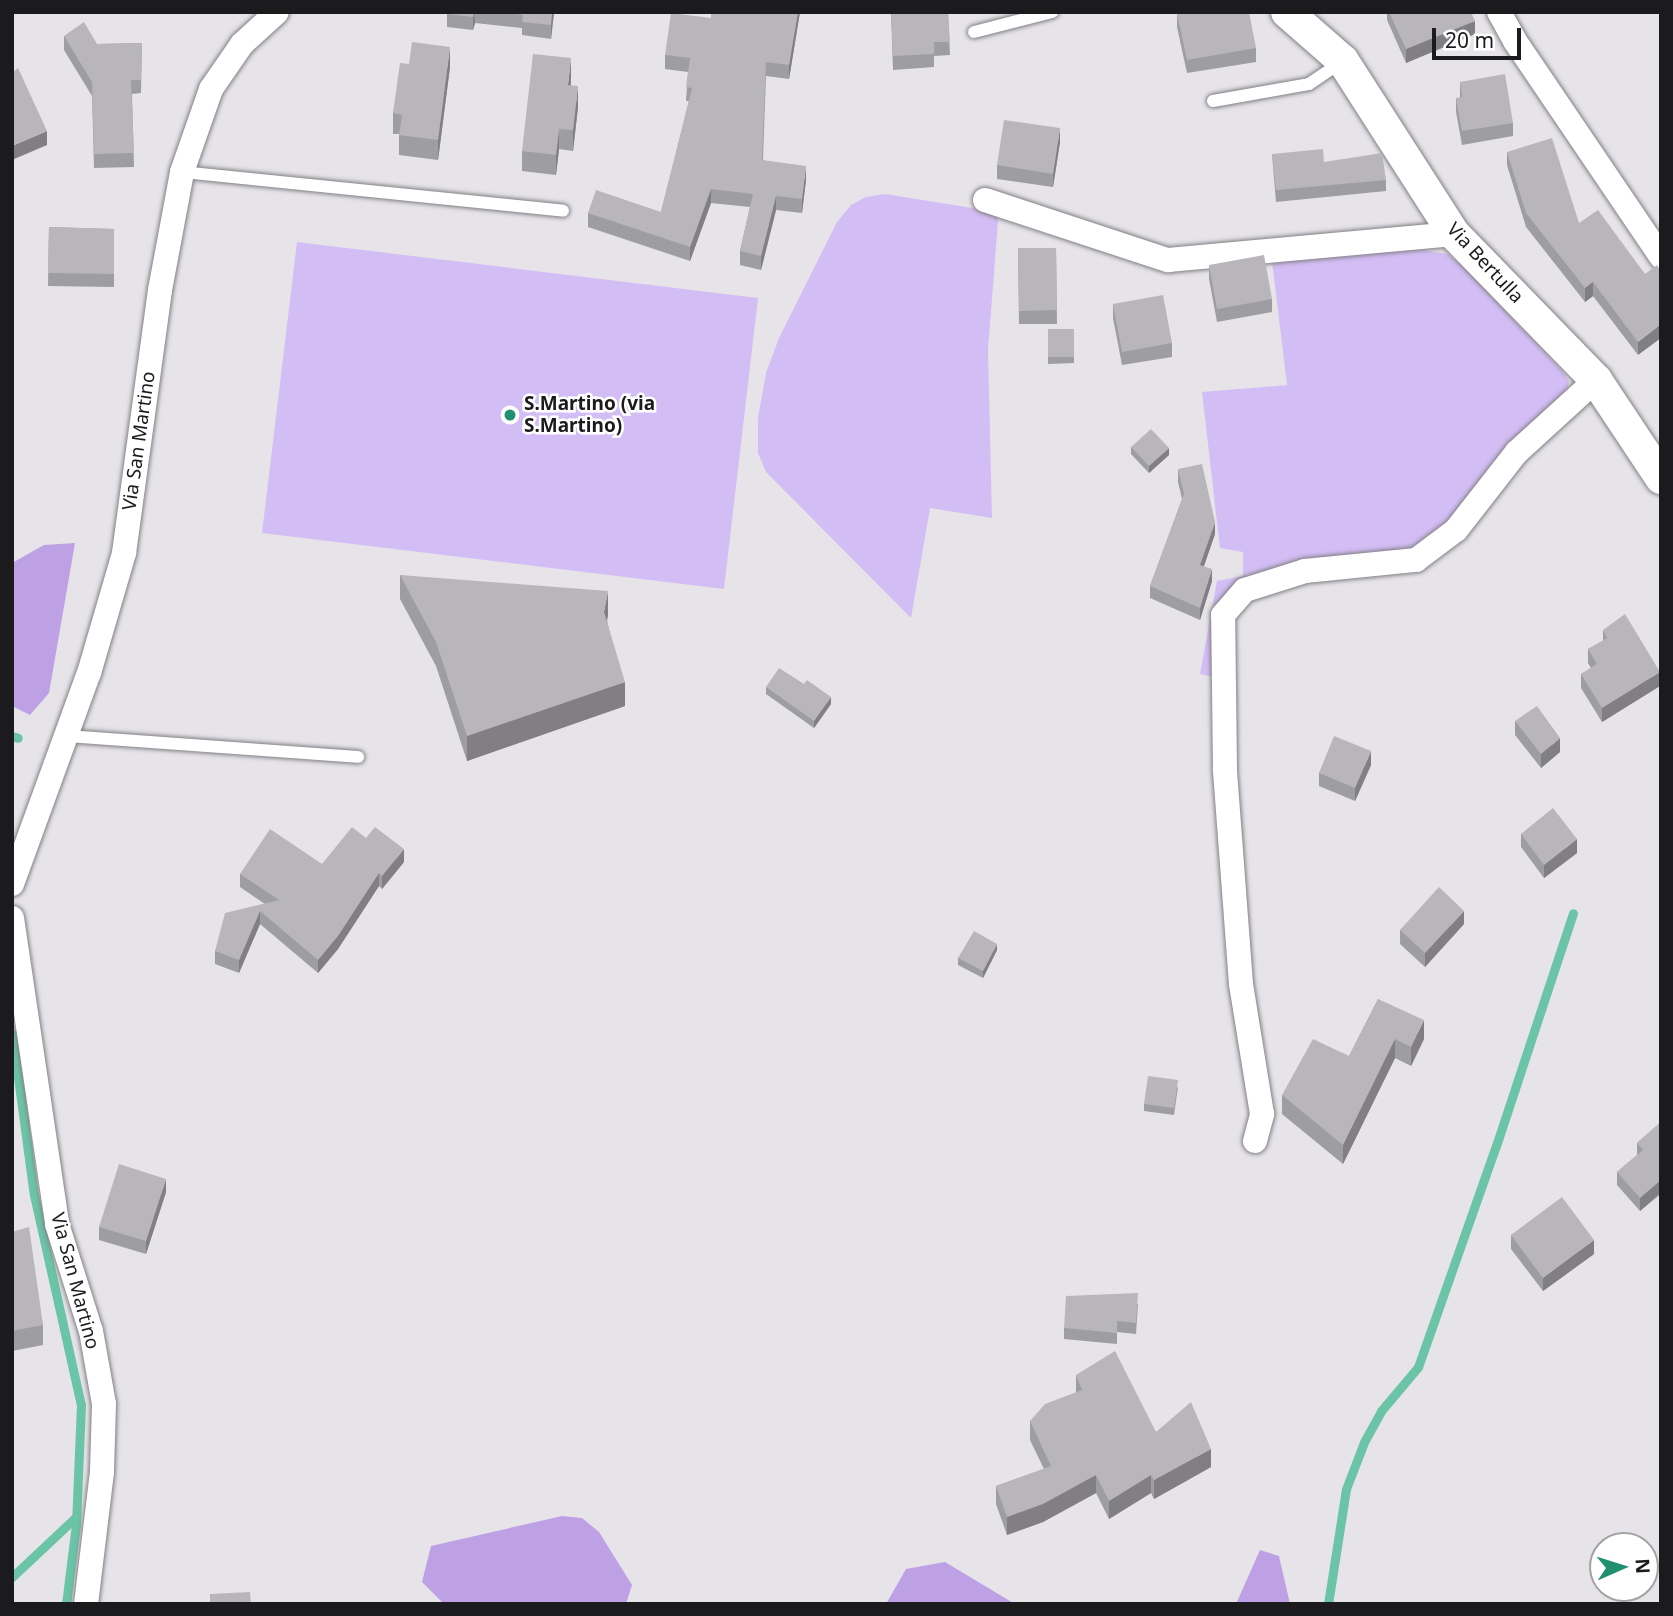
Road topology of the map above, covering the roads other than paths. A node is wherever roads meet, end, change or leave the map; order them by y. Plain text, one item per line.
1 (277, 12) edge
2 (1052, 12) edge
3 (1287, 12) edge
4 (1499, 12) edge
5 (974, 32) dead end
6 (1343, 61) junction
7 (1213, 101) dead end
8 (182, 172) junction
9 (985, 200) dead end
10 (563, 211) dead end
11 (1454, 234) junction
12 (1661, 257) edge
13 (1597, 380) junction
14 (1661, 478) edge
15 (66, 736) junction
16 (358, 757) dead end
17 (12, 884) edge
18 (12, 918) edge
19 (1255, 1141) dead end
20 (86, 1604) edge

1 - 8 street, Via San Martino
2 - 5 lane
3 - 6 street, Via Bertulla
4 - 12 street
6 - 7 lane
6 - 11 street, Via Bertulla
8 - 10 lane
8 - 15 street, Via San Martino
9 - 11 street
11 - 13 street, Via Bertulla
13 - 14 street, Via Bertulla
13 - 19 street
15 - 16 lane
15 - 17 street, Via San Martino
18 - 20 street, Via San Martino

